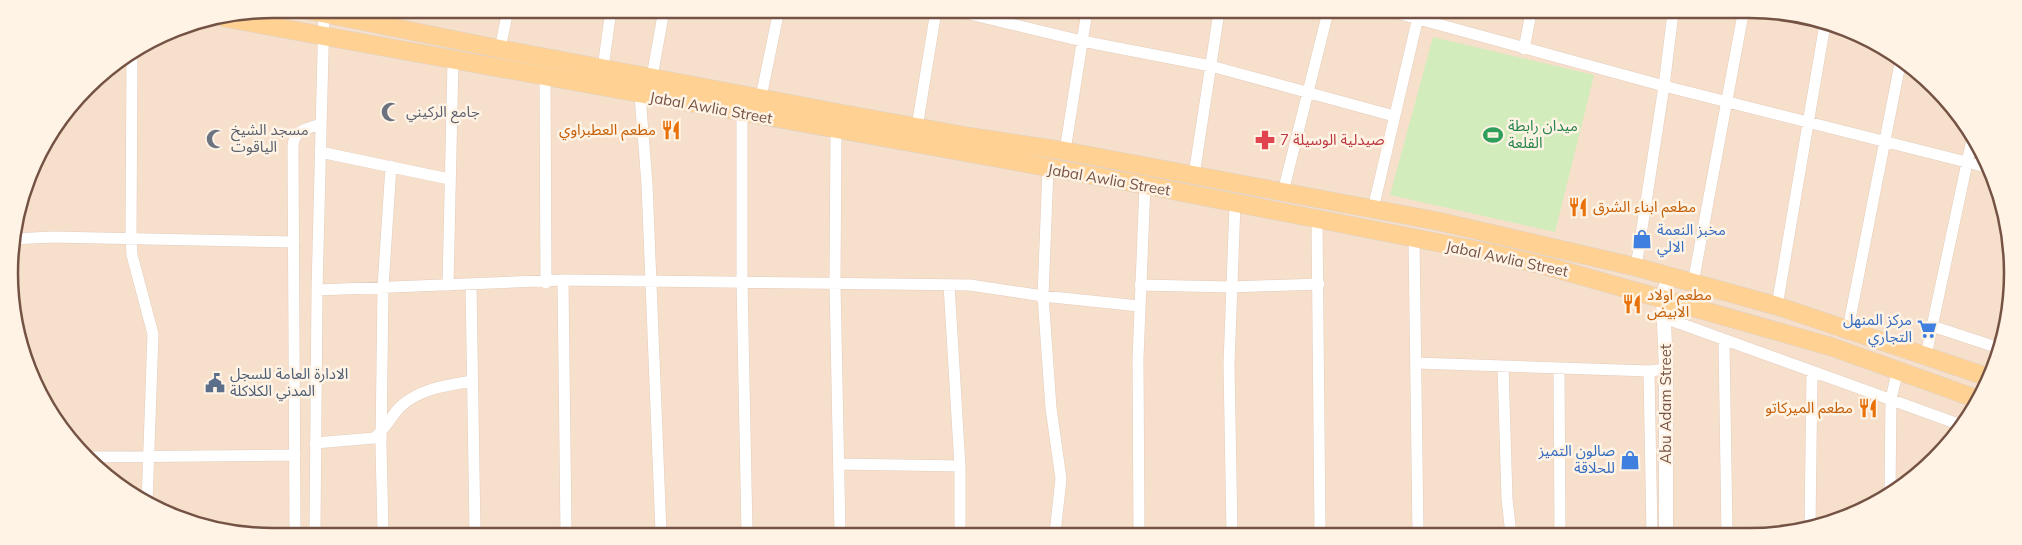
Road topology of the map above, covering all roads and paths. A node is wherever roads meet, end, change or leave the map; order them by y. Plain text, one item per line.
1 (324, 18) edge
2 (368, 18) edge
3 (506, 18) edge
4 (610, 18) edge
5 (663, 18) edge
6 (777, 18) edge
7 (935, 18) edge
8 (985, 18) edge
9 (1086, 18) edge
10 (1218, 18) edge
11 (1326, 18) edge
12 (1418, 18) edge
13 (1424, 18) edge
14 (1530, 18) edge
15 (1672, 18) edge
16 (1743, 18) edge
17 (237, 20) edge
18 (1824, 29) edge
19 (322, 36) junction
20 (1082, 42) junction
21 (500, 49) junction
22 (1524, 49) junction
23 (132, 59) edge
24 (453, 60) junction
25 (1211, 66) junction
26 (1899, 66) edge
27 (603, 68) junction
28 (545, 77) junction
29 (652, 77) junction
30 (1664, 86) junction
31 (1307, 91) junction
32 (640, 95) junction
33 (760, 97) junction
34 (1725, 102) junction
35 (742, 113) junction
36 (1394, 116) junction
37 (1807, 123) junction
38 (320, 124) junction
39 (918, 127) junction
40 (836, 130) junction
41 (1884, 140) junction
42 (1970, 145) edge
43 (1065, 151) junction
44 (320, 152) junction
45 (1966, 162) junction
46 (391, 166) junction
47 (1981, 166) edge
48 (1048, 169) junction
49 (1194, 175) junction
50 (449, 179) junction
51 (1145, 185) junction
52 (1283, 192) junction
53 (1235, 204) junction
54 (1373, 209) junction
55 (1317, 220) junction
56 (20, 239) edge
57 (1414, 239) junction
58 (131, 240) junction
59 (294, 242) junction
60 (1636, 268) junction
61 (1668, 276) junction
62 (562, 280) junction
63 (742, 281) junction
64 (546, 282) junction
65 (650, 282) junction
66 (1692, 283) junction
67 (448, 284) junction
68 (472, 284) junction
69 (834, 284) junction
70 (1319, 284) junction
71 (950, 285) junction
72 (1140, 285) junction
73 (383, 287) junction
74 (1231, 287) junction
75 (317, 290) junction
76 (1043, 296) junction
77 (1663, 298) junction
78 (1139, 306) junction
79 (1777, 306) junction
80 (1665, 318) junction
81 (1932, 326) junction
82 (1848, 329) junction
83 (1724, 341) junction
84 (1993, 346) edge
85 (1926, 355) junction
86 (1416, 363) junction
87 (1503, 366) junction
88 (1559, 368) junction
89 (1666, 369) junction
90 (1898, 369) junction
91 (1649, 371) junction
92 (1812, 372) junction
93 (1983, 375) edge
94 (472, 381) junction
95 (1972, 397) edge
96 (1891, 399) junction
97 (294, 404) junction
98 (316, 405) junction
99 (1956, 423) edge
100 (381, 433) junction
101 (315, 443) junction
102 (295, 455) junction
103 (96, 457) edge
104 (148, 457) junction
105 (840, 464) junction
106 (960, 466) junction
107 (1890, 486) edge
108 (147, 494) edge
109 (1810, 520) edge
110 (295, 528) edge
111 (315, 528) edge
112 (383, 528) edge
113 (475, 528) edge
114 (566, 528) edge
115 (661, 528) edge
116 (747, 528) edge
117 (840, 528) edge
118 (960, 528) edge
119 (1055, 528) edge
120 (1139, 528) edge
121 (1232, 528) edge
122 (1320, 528) edge
123 (1418, 528) edge
124 (1510, 528) edge
125 (1560, 528) edge
126 (1652, 528) edge
127 (1666, 528) edge
128 (1727, 528) edge

1 - 19 street
2 - 21 main road, Jabal Awlia Street
3 - 21 street
4 - 27 street
5 - 29 street
6 - 33 street
7 - 39 street
8 - 20 street
9 - 20 street
10 - 25 street
11 - 31 street
12 - 36 street
13 - 22 street
14 - 22 street
15 - 30 street
16 - 34 street
17 - 19 main road, Jabal Awlia Street
18 - 37 street
19 - 24 main road, Jabal Awlia Street
19 - 38 street
20 - 25 street
20 - 43 street
21 - 27 main road, Jabal Awlia Street
22 - 30 street
23 - 58 street
24 - 28 main road, Jabal Awlia Street
24 - 50 street
25 - 31 street
25 - 49 street
26 - 41 street
27 - 29 main road, Jabal Awlia Street
28 - 32 main road, Jabal Awlia Street
28 - 64 street
29 - 33 main road, Jabal Awlia Street
30 - 34 street
30 - 60 street
31 - 36 street
31 - 52 street
32 - 35 main road, Jabal Awlia Street
32 - 65 street
33 - 39 main road, Jabal Awlia Street
34 - 37 street
34 - 66 street
35 - 40 main road, Jabal Awlia Street
35 - 63 street
36 - 54 street
37 - 41 street
37 - 79 street
38 - 44 street
38 - 59 street
39 - 43 main road, Jabal Awlia Street
40 - 48 main road, Jabal Awlia Street
40 - 69 street
41 - 45 street
41 - 82 street
42 - 45 street
43 - 49 main road, Jabal Awlia Street
44 - 46 street
44 - 75 street
45 - 47 street
45 - 81 street
46 - 50 street
46 - 73 street
48 - 51 main road, Jabal Awlia Street
48 - 76 street
49 - 52 main road, Jabal Awlia Street
50 - 67 street
51 - 53 main road, Jabal Awlia Street
51 - 72 street
52 - 54 main road, Jabal Awlia Street
53 - 55 main road, Jabal Awlia Street
53 - 74 street
54 - 60 main road, Jabal Awlia Street
55 - 57 main road, Jabal Awlia Street
55 - 70 street
56 - 58 street
57 - 77 main road, Jabal Awlia Street
57 - 86 street
58 - 59 street
58 - 104 street
59 - 97 street
60 - 61 main road, Jabal Awlia Street
61 - 66 main road, Jabal Awlia Street
61 - 77 street, Abu Adam Street
62 - 64 street
62 - 65 street
62 - 114 street
63 - 65 street
63 - 69 street
63 - 116 street
64 - 68 street
65 - 115 street
66 - 79 main road, Jabal Awlia Street
67 - 68 street
67 - 73 street
68 - 94 street
69 - 71 street
69 - 105 street
70 - 74 street
70 - 122 street
71 - 76 street
71 - 106 street
72 - 74 street
72 - 78 street
73 - 75 street
73 - 100 street
74 - 121 street
75 - 98 street
76 - 78 street
76 - 119 street
77 - 80 street, Abu Adam Street
77 - 90 main road, Jabal Awlia Street
78 - 120 street
79 - 82 main road, Jabal Awlia Street
80 - 83 street
80 - 89 street, Abu Adam Street
81 - 84 street
81 - 85 street
82 - 85 main road, Jabal Awlia Street
83 - 92 street
83 - 128 street
85 - 93 main road, Jabal Awlia Street
86 - 87 street
86 - 123 street
87 - 88 street
87 - 124 street
88 - 91 street
88 - 125 street
89 - 91 street
89 - 127 street, Abu Adam Street
90 - 95 main road, Jabal Awlia Street
90 - 96 street
91 - 126 street
92 - 96 street
92 - 109 street
94 - 100 street
94 - 113 street
96 - 99 street
96 - 107 street
97 - 98 street
97 - 102 street
98 - 101 street
100 - 101 street
100 - 112 street
101 - 111 street
102 - 104 street
102 - 110 street
103 - 104 street
104 - 108 street
105 - 106 street
105 - 117 street
106 - 118 street

